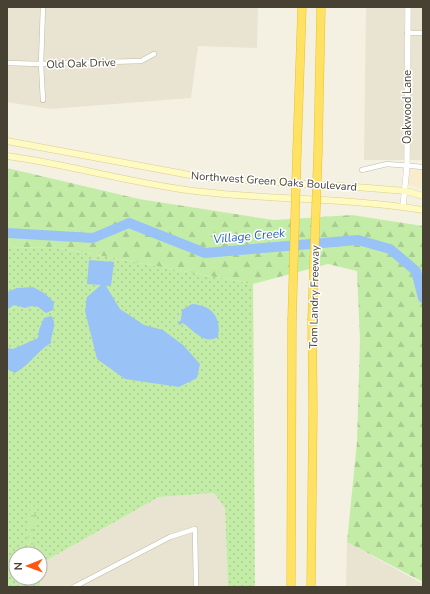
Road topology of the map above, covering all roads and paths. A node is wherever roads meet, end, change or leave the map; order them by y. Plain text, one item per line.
1 (43, 7) edge
2 (302, 7) edge
3 (321, 7) edge
4 (408, 7) edge
5 (407, 33) junction
6 (423, 33) edge
7 (154, 54) dead end
8 (7, 63) edge
9 (41, 64) junction
10 (43, 100) dead end
11 (7, 141) edge
12 (7, 156) edge
13 (407, 166) junction
14 (423, 167) edge
15 (362, 170) dead end
16 (406, 192) junction
17 (423, 196) edge
18 (403, 206) junction
19 (423, 210) edge
20 (74, 587) edge
21 (196, 587) edge
22 (291, 587) edge
23 (311, 587) edge

1 - 9 street
2 - 22 highway, Tom Landry Freeway, bridge
3 - 23 highway, Tom Landry Freeway, bridge
4 - 5 street, Oakwood Lane
5 - 6 street
5 - 13 street, Oakwood Lane
7 - 9 street, Old Oak Drive
8 - 9 street, Old Oak Drive
9 - 10 street
11 - 16 main road, Northwest Green Oaks Boulevard
12 - 18 main road, Northwest Green Oaks Boulevard
13 - 14 street
13 - 15 street
13 - 16 street, Oakwood Lane
16 - 17 main road, Northwest Green Oaks Boulevard
16 - 18 street, Oakwood Lane
18 - 19 main road, Northwest Green Oaks Boulevard
20 - 21 street

